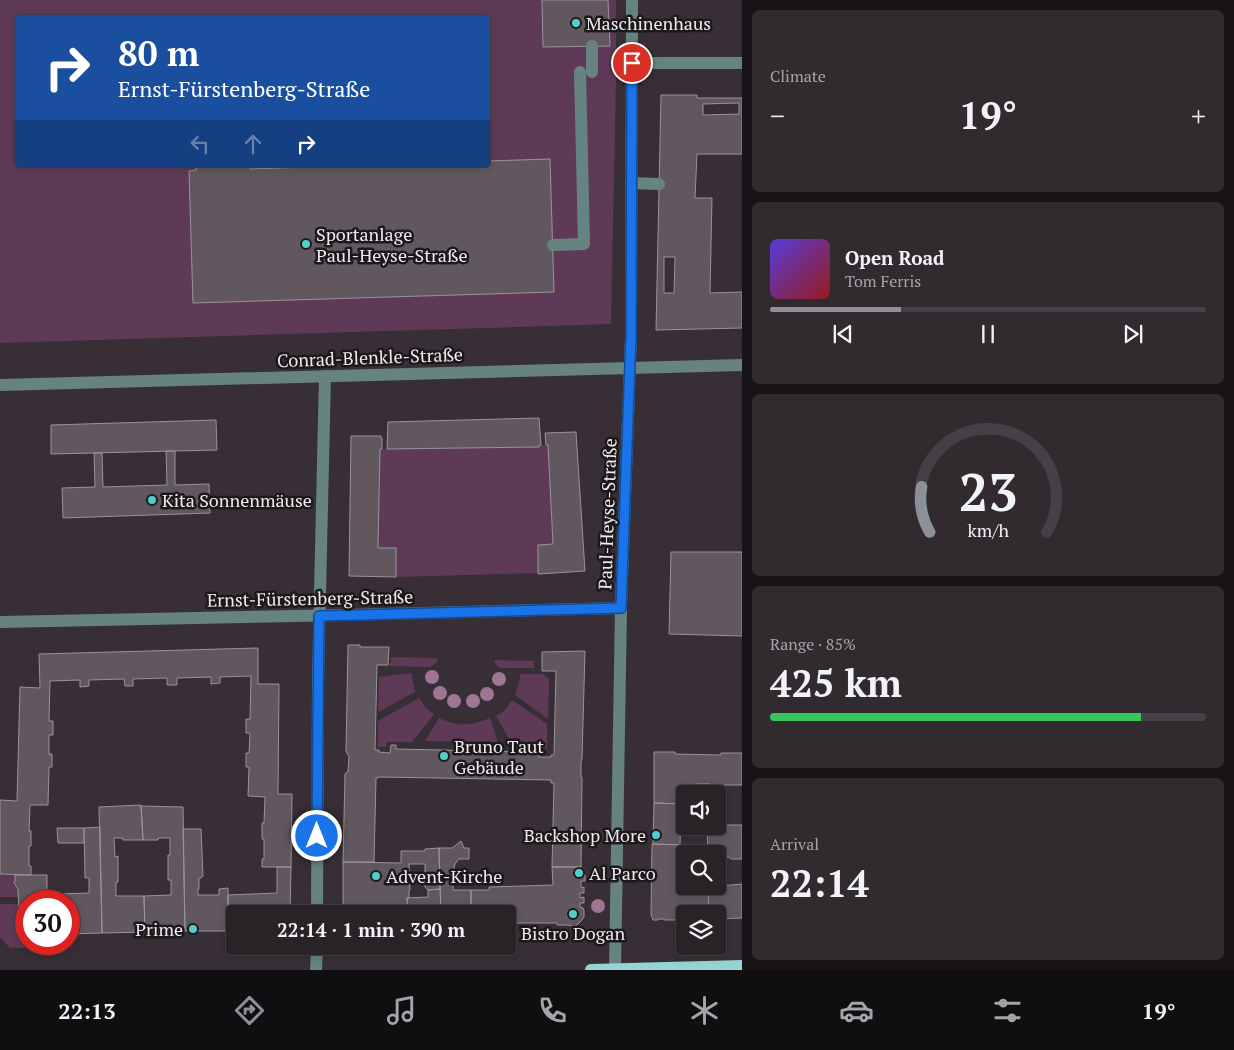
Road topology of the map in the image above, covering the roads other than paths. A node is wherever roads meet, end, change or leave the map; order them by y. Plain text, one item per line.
1 (632, 0) edge
2 (592, 46) dead end
3 (632, 63) junction
4 (742, 63) edge
5 (631, 183) junction
6 (659, 184) dead end
7 (553, 245) dead end
8 (742, 365) edge
9 (630, 369) junction
10 (325, 376) junction
11 (0, 385) edge
12 (621, 608) junction
13 (319, 616) junction
14 (0, 622) edge
15 (317, 905) edge
16 (317, 955) edge
17 (742, 966) edge
18 (316, 970) edge
19 (591, 970) edge
20 (615, 970) edge

1 - 3 street, Paul-Heyse-Straße
2 - 7 street
3 - 4 street
3 - 5 street, Paul-Heyse-Straße
5 - 6 street
5 - 9 street, Paul-Heyse-Straße
8 - 9 street, Conrad-Blenkle-Straße
9 - 10 street, Conrad-Blenkle-Straße
9 - 12 street, Paul-Heyse-Straße
10 - 11 street, Conrad-Blenkle-Straße
10 - 13 street
12 - 13 street, Ernst-Fürstenberg-Straße
12 - 20 street, Paul-Heyse-Straße
13 - 14 street, Ernst-Fürstenberg-Straße
13 - 15 street
16 - 18 street
17 - 20 main road
19 - 20 main road

